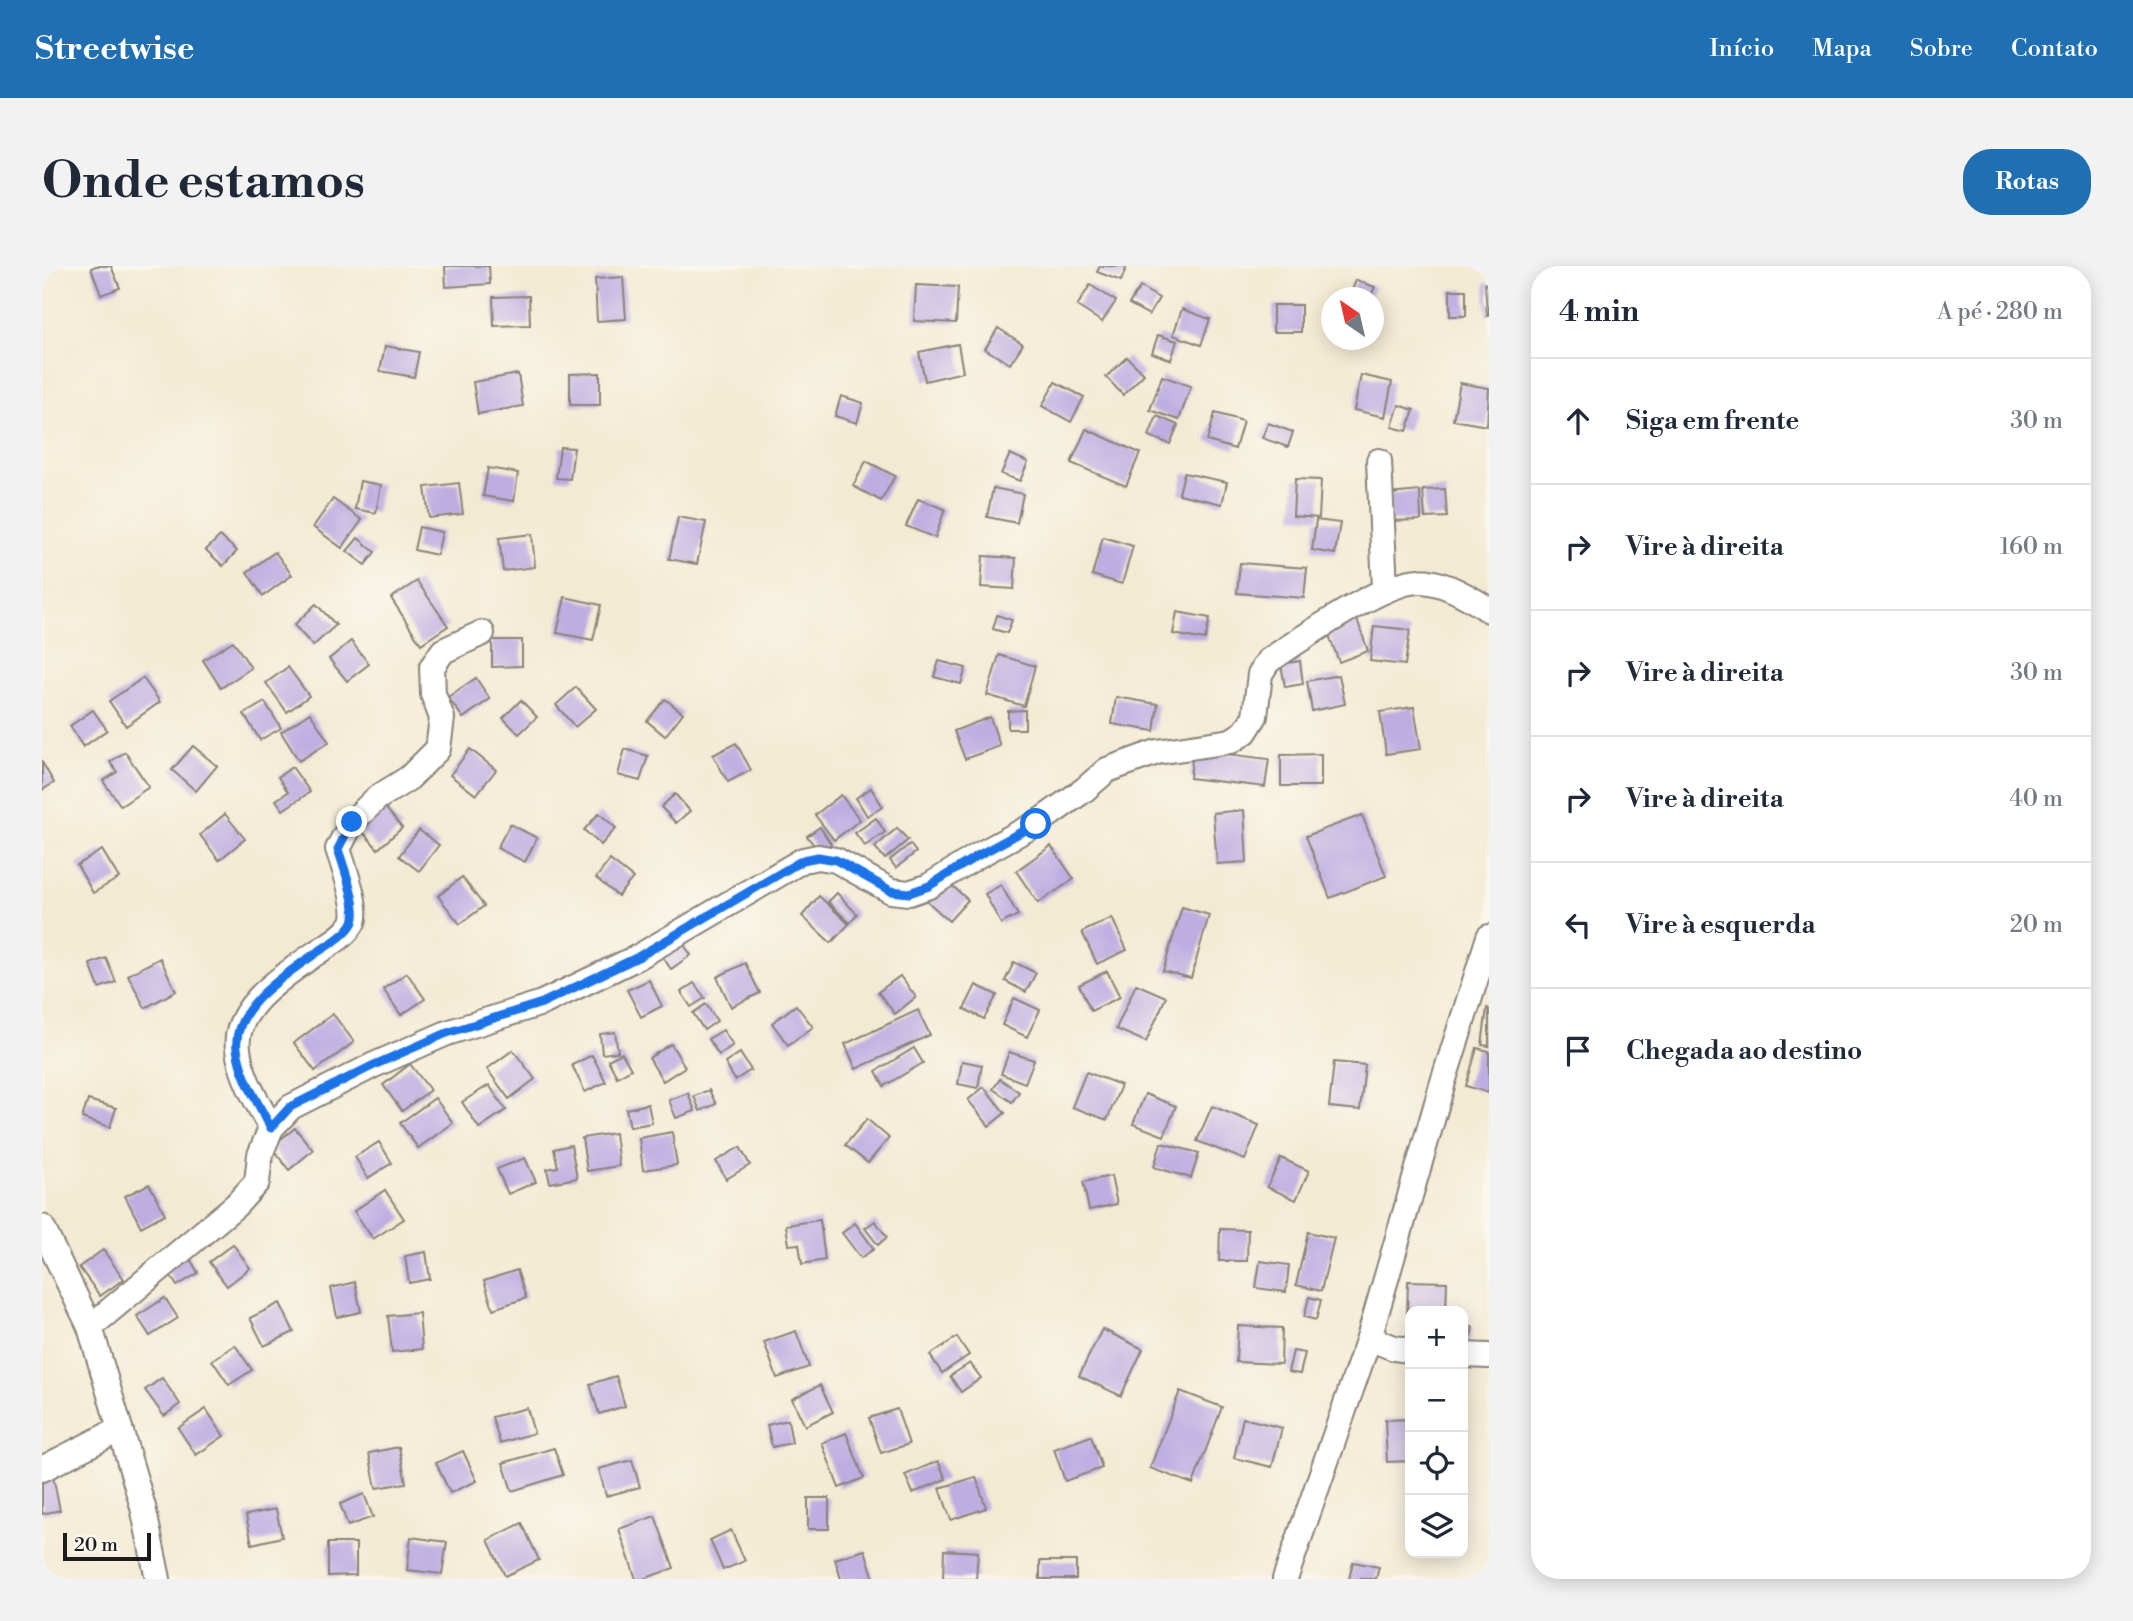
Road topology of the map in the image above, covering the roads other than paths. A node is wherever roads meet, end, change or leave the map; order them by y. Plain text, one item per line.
1 (1379, 461) dead end
2 (1385, 588) junction
3 (1489, 610) edge
4 (482, 633) dead end
5 (1489, 937) edge
6 (271, 1128) junction
7 (42, 1227) edge
8 (90, 1328) junction
9 (1369, 1338) junction
10 (1405, 1349) edge
11 (1468, 1355) edge
12 (1489, 1356) edge
13 (120, 1429) junction
14 (42, 1469) edge
15 (158, 1579) edge
16 (1285, 1579) edge

1 - 2 street
2 - 3 street
2 - 6 street
4 - 6 street
5 - 9 street
6 - 8 street
7 - 8 street
8 - 13 street
9 - 10 street
9 - 16 street
11 - 12 street
13 - 14 street
13 - 15 street

